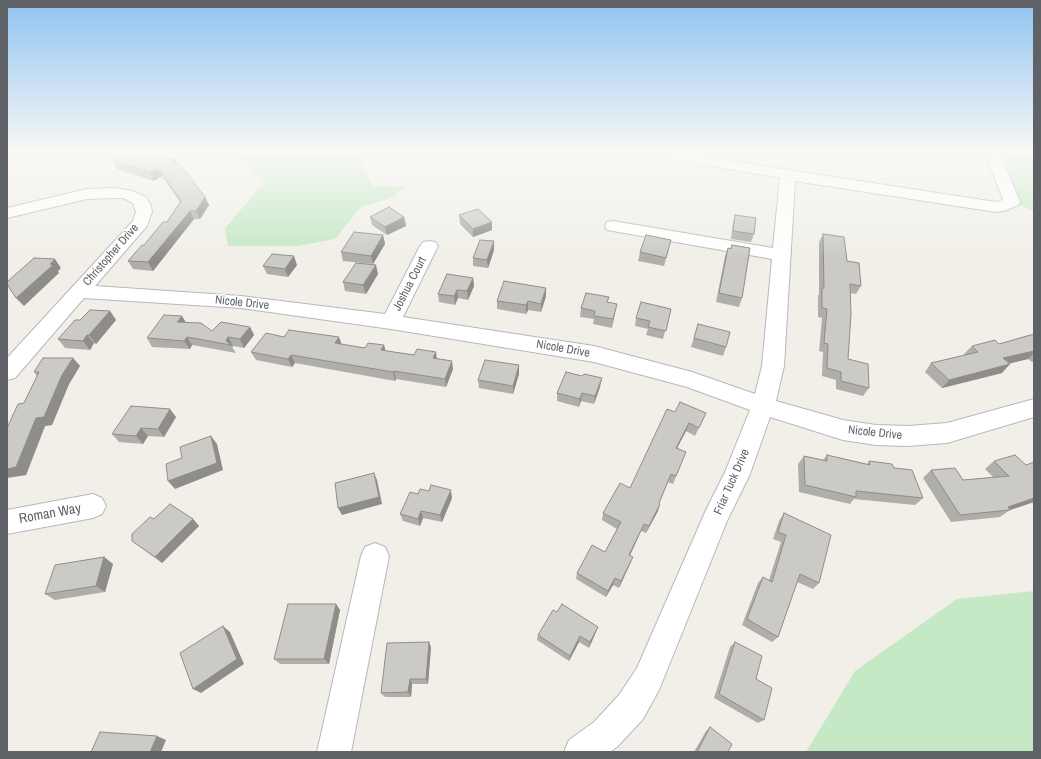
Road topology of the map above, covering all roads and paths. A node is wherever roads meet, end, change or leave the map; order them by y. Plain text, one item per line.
1 (787, 187) edge
2 (869, 187) edge
3 (1006, 187) edge
4 (7, 213) edge
5 (613, 226) dead end
6 (429, 246) dead end
7 (782, 255) junction
8 (79, 291) junction
9 (391, 322) junction
10 (7, 372) edge
11 (763, 406) junction
12 (1034, 408) edge
13 (93, 506) dead end
14 (7, 522) edge
15 (375, 556) dead end
16 (334, 752) edge
17 (581, 752) edge

1 - 7 street, Friar Tuck Drive
2 - 3 street
4 - 8 street, Christopher Drive
5 - 7 street
6 - 9 street, Joshua Court
7 - 11 street, Friar Tuck Drive
8 - 9 street, Nicole Drive
8 - 10 street, Christopher Drive
9 - 11 street, Nicole Drive
11 - 12 street, Nicole Drive
11 - 17 street, Friar Tuck Drive
13 - 14 street, Roman Way
15 - 16 street

